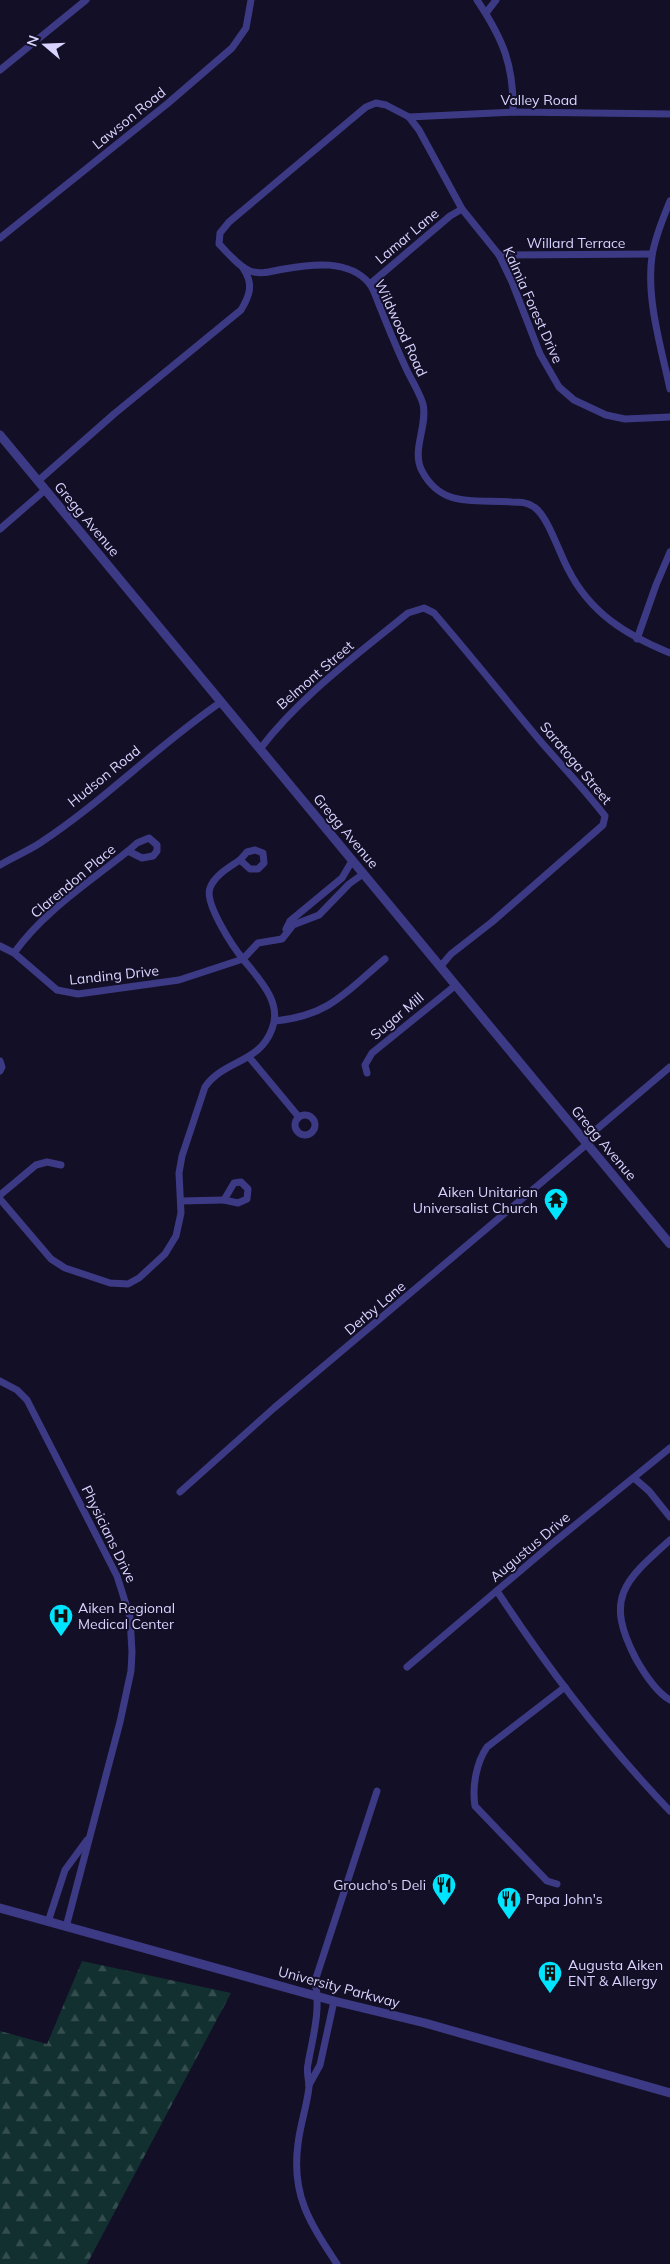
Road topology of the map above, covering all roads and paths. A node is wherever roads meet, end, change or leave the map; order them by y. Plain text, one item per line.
1 (86, 0) edge
2 (251, 0) edge
3 (477, 0) edge
4 (496, 0) edge
5 (486, 13) junction
6 (0, 70) edge
7 (513, 112) junction
8 (670, 114) edge
9 (409, 117) junction
10 (670, 201) edge
11 (462, 209) junction
12 (0, 238) edge
13 (652, 254) junction
14 (499, 255) junction
15 (240, 264) junction
16 (370, 284) junction
17 (670, 389) edge
18 (670, 417) edge
19 (0, 436) edge
20 (38, 481) junction
21 (45, 490) junction
22 (0, 529) edge
23 (670, 552) edge
24 (393, 626) joint
25 (637, 639) junction
26 (670, 653) edge
27 (221, 702) junction
28 (260, 749) junction
29 (128, 851) dead end
30 (240, 860) dead end
31 (352, 861) junction
32 (0, 865) edge
33 (363, 874) junction
34 (282, 939) junction
35 (0, 946) edge
36 (14, 953) junction
37 (243, 959) junction
38 (386, 959) dead end
39 (440, 967) junction
40 (456, 985) junction
41 (275, 1021) junction
42 (249, 1057) junction
43 (0, 1061) edge
44 (670, 1067) edge
45 (0, 1071) edge
46 (367, 1073) dead end
47 (298, 1116) dead end
48 (585, 1142) junction
49 (61, 1165) dead end
50 (0, 1195) edge
51 (0, 1199) edge
52 (224, 1200) dead end
53 (181, 1201) junction
54 (670, 1244) edge
55 (0, 1380) edge
56 (670, 1448) edge
57 (634, 1478) junction
58 (180, 1492) dead end
59 (670, 1517) edge
60 (670, 1540) edge
61 (496, 1591) junction
62 (407, 1667) dead end
63 (565, 1687) junction
64 (670, 1700) edge
65 (377, 1791) dead end
66 (670, 1811) edge
67 (89, 1838) junction
68 (556, 1884) dead end
69 (0, 1908) edge
70 (48, 1922) junction
71 (66, 1927) junction
72 (318, 1996) junction
73 (334, 2001) junction
74 (309, 2085) junction
75 (670, 2093) edge
76 (337, 2264) edge

1 - 6 street
2 - 12 street, Lawson Road
3 - 5 street
4 - 5 street
5 - 7 street
7 - 8 street, Valley Road
7 - 9 street, Valley Road
9 - 11 street, Kalmia Forest Drive
9 - 15 street, Kalmia Forest Drive
10 - 13 street
11 - 14 street, Kalmia Forest Drive
11 - 16 street, Lamar Lane
13 - 14 street, Willard Terrace
13 - 17 street
14 - 18 street, Kalmia Forest Drive
15 - 16 street, Wildwood Road
15 - 20 street
16 - 25 street, Wildwood Road
19 - 20 street, Gregg Avenue
20 - 21 street, Gregg Avenue
21 - 22 street
21 - 27 street, Gregg Avenue
23 - 25 street
24 - 28 street, Belmont Street
24 - 39 street, Saratoga Street
25 - 26 street, Wildwood Road
27 - 28 street, Gregg Avenue
27 - 32 street, Hudson Road
28 - 31 street, Gregg Avenue
29 - 36 street, Clarendon Place
30 - 37 street
31 - 33 street, Gregg Avenue
31 - 34 street
33 - 34 street
33 - 39 street, Gregg Avenue
34 - 37 street, Landing Drive
35 - 36 street, Landing Drive
36 - 37 street, Landing Drive
37 - 41 street
38 - 41 street
39 - 40 street, Gregg Avenue
40 - 46 street, Sugar Mill
40 - 48 street, Gregg Avenue
41 - 42 street
42 - 47 street
42 - 53 street
43 - 45 street
44 - 48 street, Derby Lane
48 - 54 street, Gregg Avenue
48 - 58 street, Derby Lane
49 - 50 street
51 - 53 street
52 - 53 street
55 - 67 street, Physicians Drive
56 - 57 street, Augustus Drive
57 - 59 street
57 - 61 street, Augustus Drive
60 - 64 street
61 - 62 street, Augustus Drive
61 - 63 street
63 - 66 street
63 - 68 street
65 - 72 street
67 - 70 street, Physicians Drive
67 - 71 street, Physicians Drive
69 - 70 street, University Parkway
70 - 71 street, University Parkway
71 - 72 street, University Parkway
72 - 73 street, University Parkway
72 - 74 street
73 - 74 street
73 - 75 street, University Parkway
74 - 76 street

